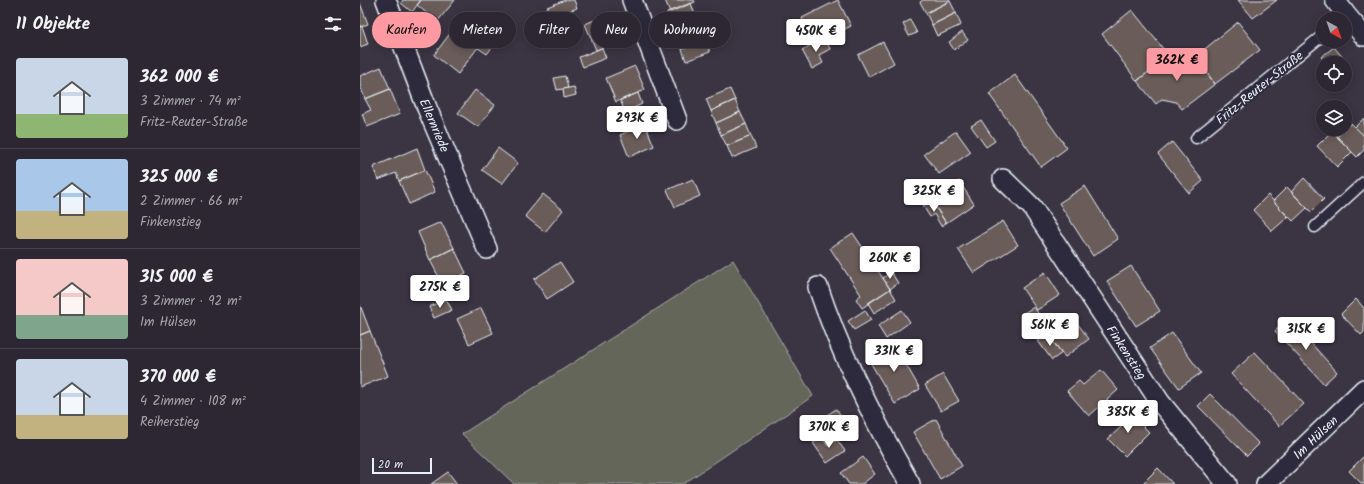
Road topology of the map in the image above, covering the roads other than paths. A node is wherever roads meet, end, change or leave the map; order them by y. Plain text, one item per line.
1 (386, 0) edge
2 (632, 0) edge
3 (1336, 0) edge
4 (1342, 12) edge
5 (1352, 24) edge
6 (1364, 36) edge
7 (1316, 41) edge
8 (677, 120) dead end
9 (1196, 138) dead end
10 (1003, 179) dead end
11 (1364, 182) edge
12 (1315, 227) dead end
13 (487, 249) dead end
14 (818, 287) dead end
15 (1364, 389) edge
16 (910, 484) edge
17 (1227, 484) edge
18 (1266, 484) edge

1 - 13 street, Ellernriede
2 - 8 street
3 - 4 street
5 - 6 street
7 - 9 lane, Fritz-Reuter-Straße
10 - 17 street, Finkenstieg
11 - 12 lane
14 - 16 street
15 - 18 street, Im Hülsen

